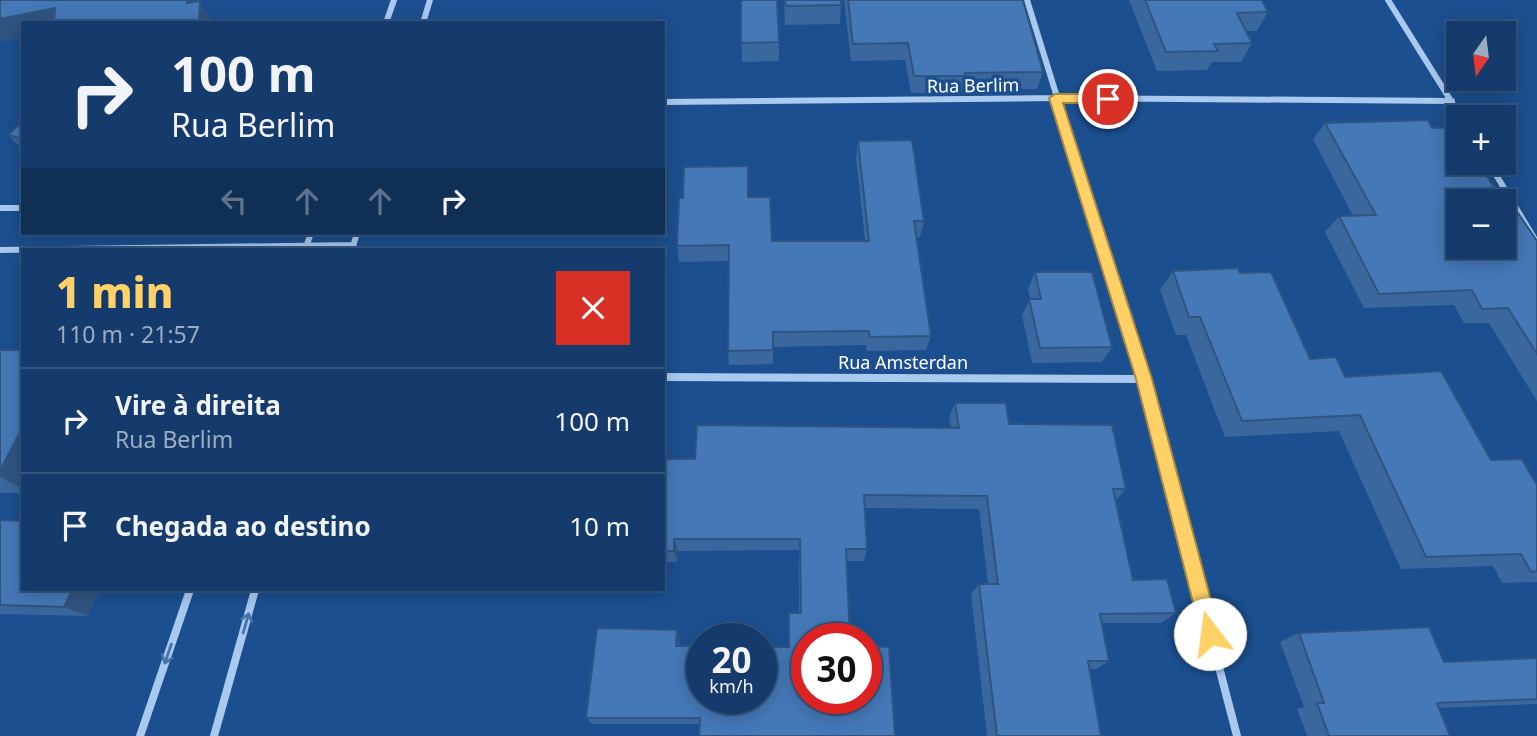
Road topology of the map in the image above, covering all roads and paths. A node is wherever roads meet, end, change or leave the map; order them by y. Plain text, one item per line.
1 (394, 0) edge
2 (430, 0) edge
3 (1027, 0) edge
4 (1388, 0) edge
5 (387, 21) edge
6 (424, 21) edge
7 (1055, 98) junction
8 (1452, 101) junction
9 (665, 102) edge
10 (1454, 105) edge
11 (1496, 175) edge
12 (0, 208) edge
13 (21, 208) edge
14 (1537, 243) edge
15 (352, 247) edge
16 (306, 248) edge
17 (0, 250) edge
18 (21, 250) edge
19 (665, 377) edge
20 (1144, 379) junction
21 (190, 591) edge
22 (255, 591) edge
23 (140, 736) edge
24 (214, 736) edge
25 (1237, 736) edge

1 - 5 street
2 - 6 street
3 - 7 street
4 - 8 street
7 - 8 street, Rua Berlim
7 - 9 street, Rua Berlim
7 - 20 street
8 - 10 street
11 - 14 street
12 - 13 street
15 - 16 street
17 - 18 street
19 - 20 street, Rua Amsterdan
20 - 25 street
21 -> 23 street
24 -> 22 street

